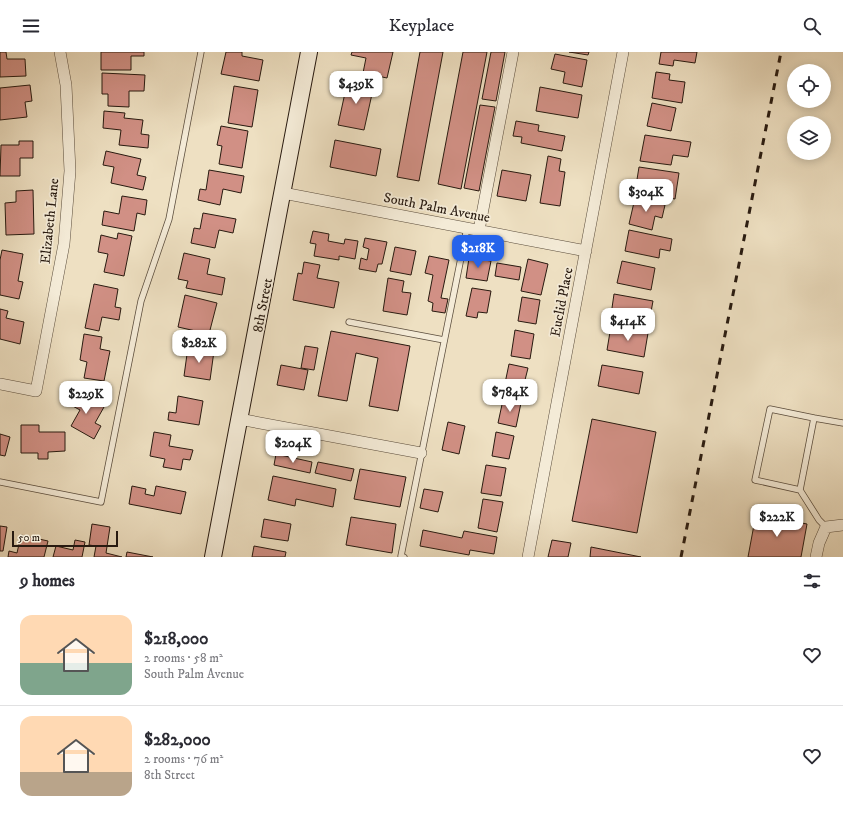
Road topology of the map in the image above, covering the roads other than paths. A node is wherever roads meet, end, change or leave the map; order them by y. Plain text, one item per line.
1 (60, 52) edge
2 (201, 52) edge
3 (309, 52) edge
4 (513, 52) edge
5 (623, 52) edge
6 (283, 193) junction
7 (467, 228) junction
8 (479, 230) junction
9 (586, 251) junction
10 (349, 322) dead end
11 (444, 340) junction
12 (0, 384) edge
13 (814, 418) junction
14 (239, 419) junction
15 (843, 423) edge
16 (421, 453) junction
17 (0, 482) edge
18 (800, 490) junction
19 (843, 526) edge
20 (826, 527) junction
21 (213, 557) edge
22 (403, 557) edge
23 (528, 557) edge
24 (816, 557) edge

1 - 12 street, Elizabeth Lane
2 - 17 lane
3 - 6 street, 8th Street
4 - 8 street
5 - 9 street, Euclid Place
6 - 7 street, South Palm Avenue
6 - 14 street, 8th Street
7 - 8 street, South Palm Avenue
7 - 11 lane
8 - 9 street, South Palm Avenue
9 - 23 street, Euclid Place
10 - 11 lane
11 - 16 lane
13 - 15 lane
13 - 18 lane
13 - 18 lane
14 - 16 street
14 - 21 street, 8th Street
16 - 22 lane
18 - 20 lane
19 - 20 street
20 - 24 street

